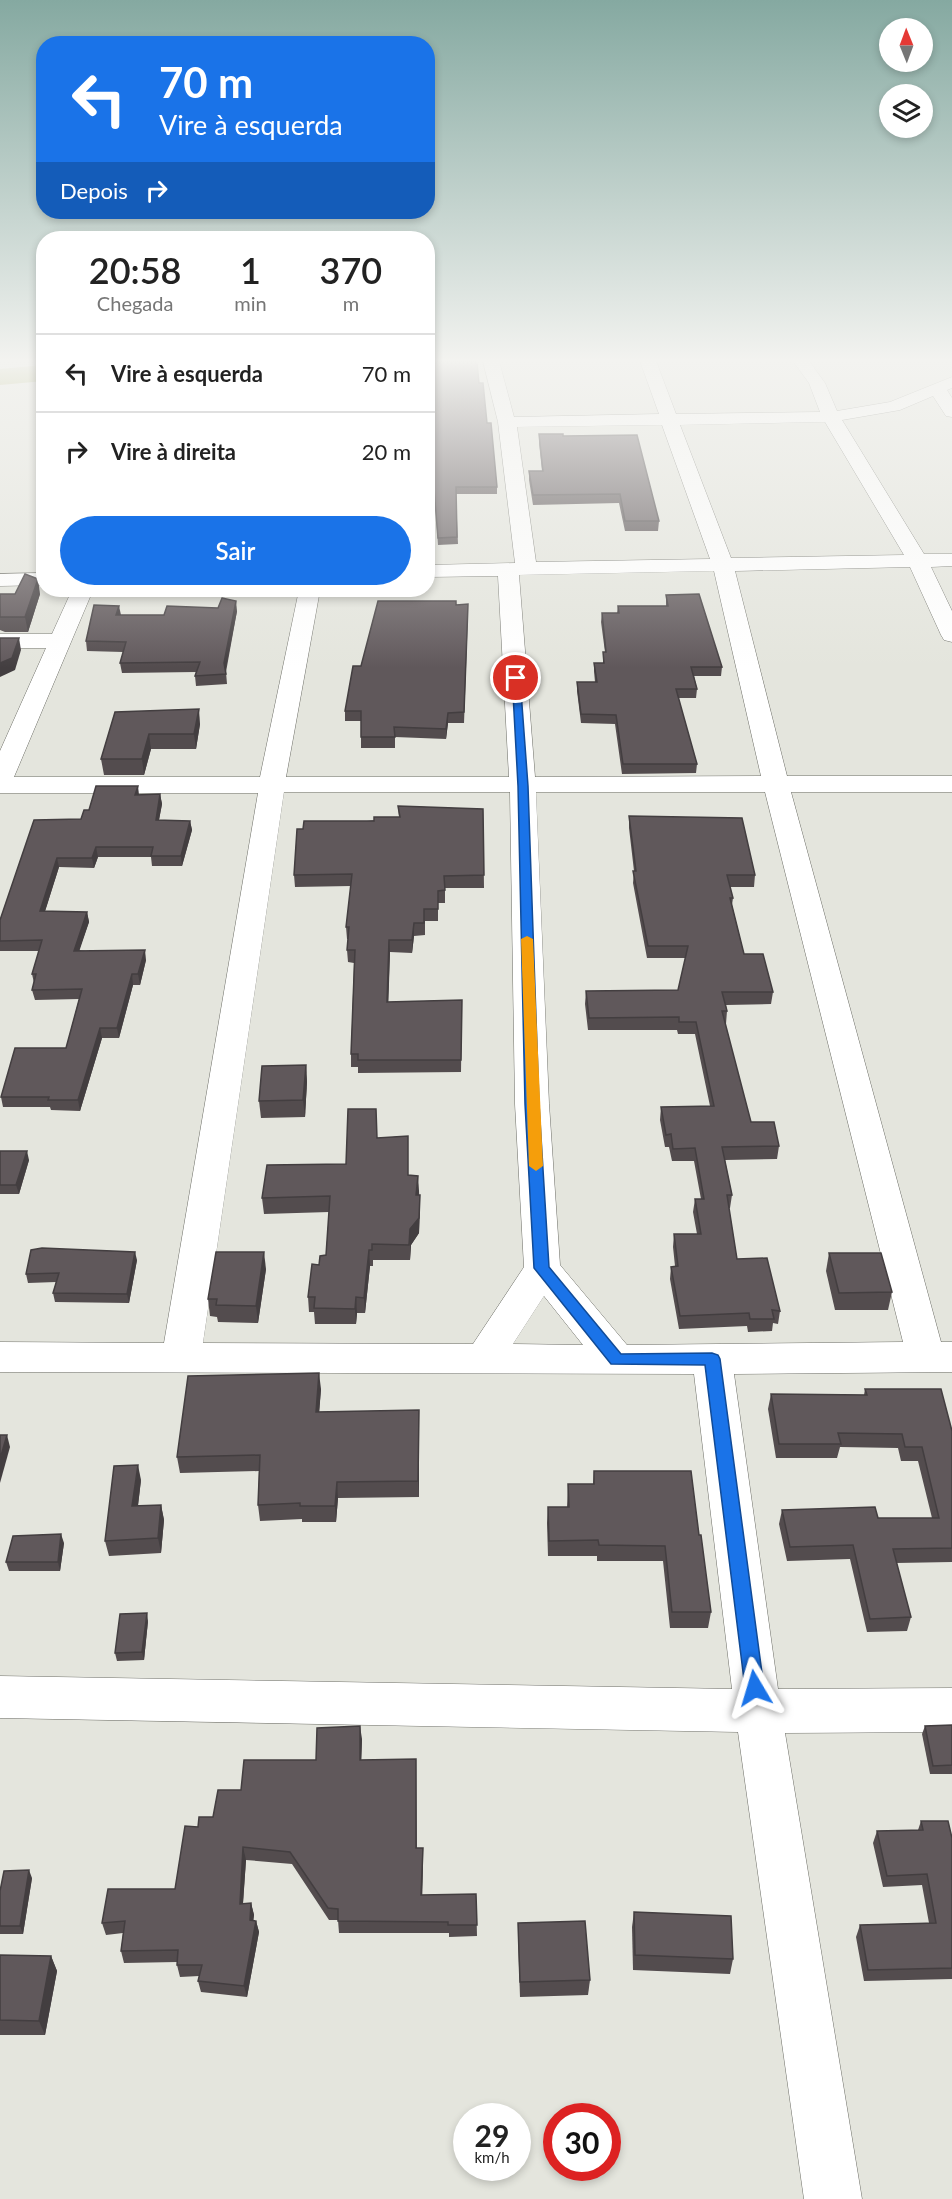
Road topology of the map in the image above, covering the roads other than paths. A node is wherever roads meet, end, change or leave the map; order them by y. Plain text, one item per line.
1 (510, 464) edge
2 (685, 464) edge
3 (859, 464) edge
4 (952, 560) edge
5 (918, 561) junction
6 (723, 566) junction
7 (517, 569) junction
8 (435, 571) edge
9 (36, 579) edge
10 (0, 580) edge
11 (79, 597) edge
12 (308, 597) edge
13 (952, 635) edge
14 (0, 641) edge
15 (59, 641) junction
16 (7, 747) edge
17 (0, 782) edge
18 (272, 784) junction
19 (777, 784) junction
20 (952, 784) edge
21 (523, 786) junction
22 (542, 1268) junction
23 (0, 1357) edge
24 (939, 1357) edge
25 (181, 1358) junction
26 (484, 1359) junction
27 (712, 1359) junction
28 (617, 1360) junction
29 (0, 1697) edge
30 (952, 1710) edge
31 (758, 1711) junction
32 (832, 2199) edge

1 - 7 street
2 - 6 street
3 - 5 street
4 - 5 street
5 - 6 street
5 - 13 street
6 - 7 street
6 - 19 street
7 - 8 street
7 - 21 street
9 - 10 street
11 - 15 street
12 - 18 street
14 - 15 street
15 - 16 street
16 - 17 street
17 - 18 street
18 - 21 street
18 - 25 street
19 - 20 street
19 - 21 street
19 - 24 street
21 - 22 street
22 - 26 street
22 - 28 street
23 - 25 street
24 - 27 street
25 - 26 street
26 - 28 street
27 - 28 street
27 - 31 street
29 - 31 street
30 - 31 street
31 - 32 street

